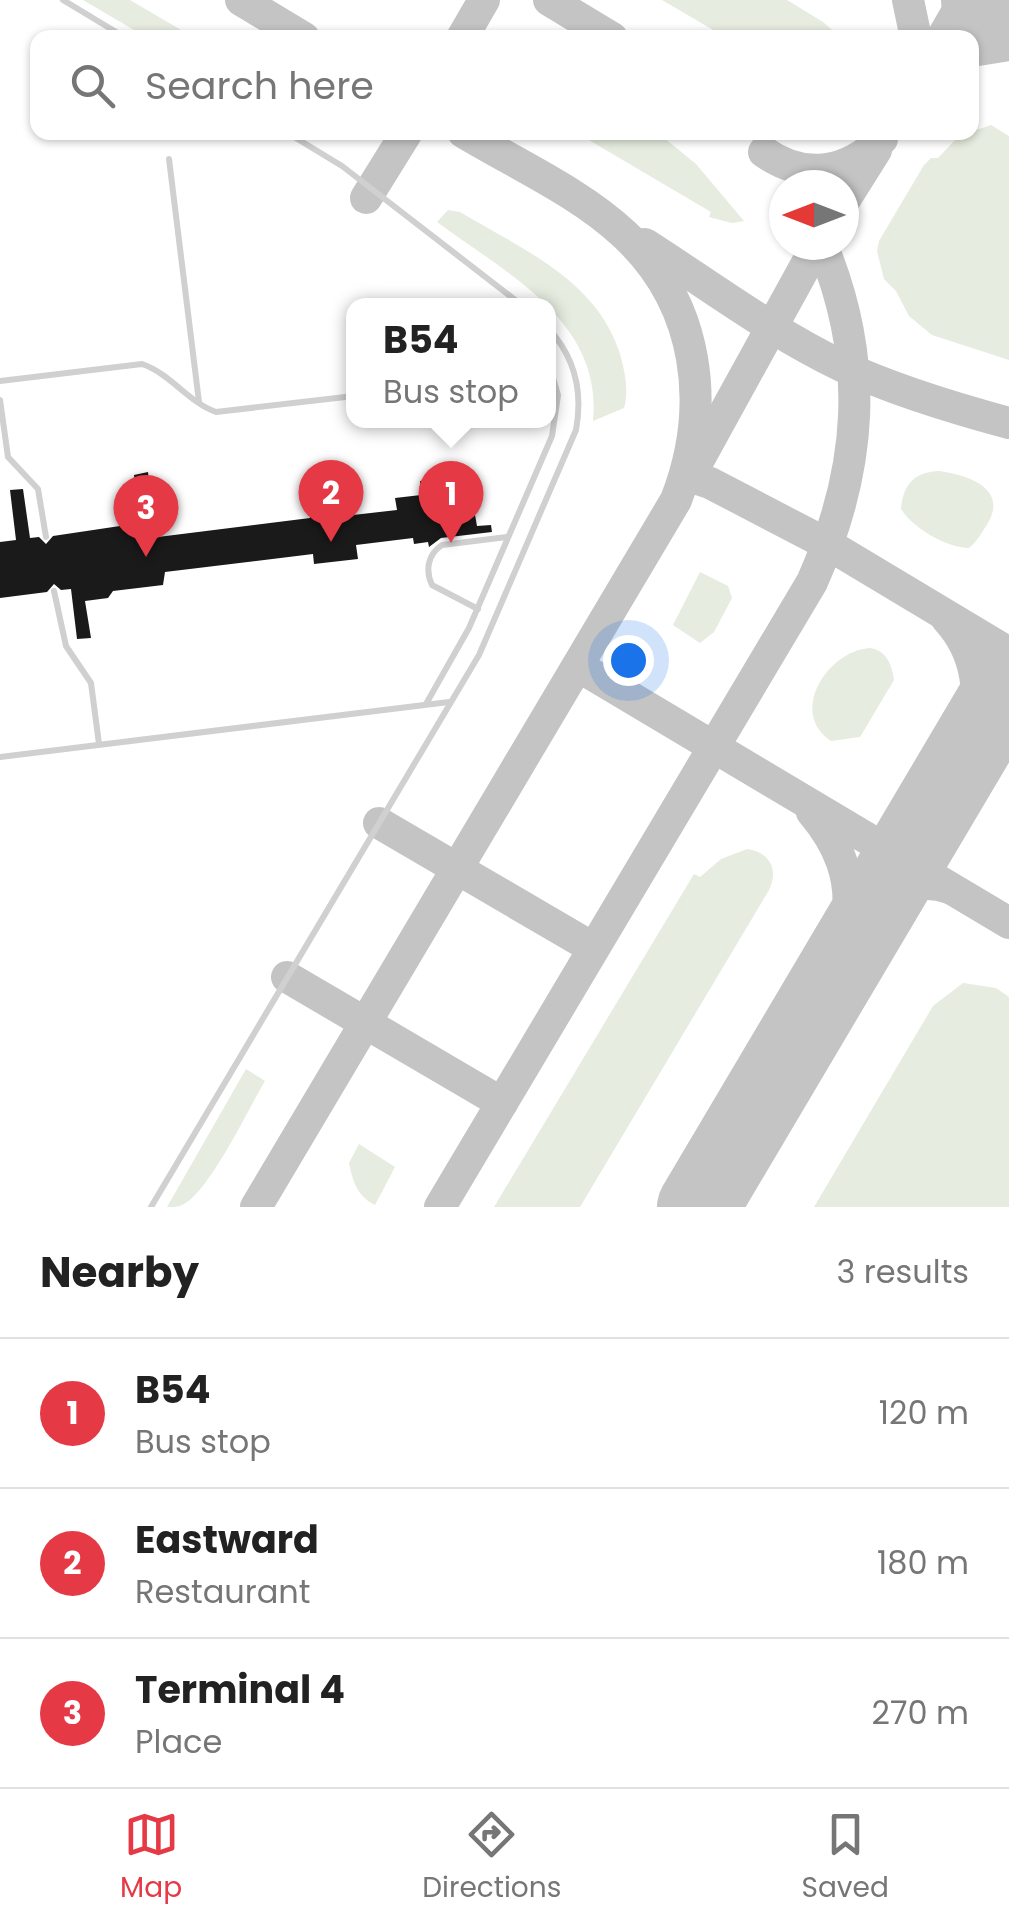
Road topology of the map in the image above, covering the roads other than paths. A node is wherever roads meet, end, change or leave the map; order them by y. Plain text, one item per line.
1 (63, 0) edge
2 (113, 30) edge
3 (299, 140) edge
4 (169, 159) dead end
5 (513, 298) edge
6 (556, 338) edge
7 (0, 380) edge
8 (346, 397) edge
9 (0, 400) edge
10 (199, 403) junction
11 (554, 428) edge
12 (46, 536) dead end
13 (509, 537) junction
14 (54, 592) dead end
15 (478, 608) junction
16 (451, 702) junction
17 (425, 705) junction
18 (99, 744) junction
19 (0, 756) edge
20 (151, 1207) edge

1 - 2 lane
3 - 5 lane
4 - 10 lane
6 - 16 lane
7 - 10 lane
8 - 10 lane
9 - 12 lane
11 - 13 lane
13 - 15 lane
13 - 15 lane
14 - 18 lane
15 - 17 lane
16 - 17 lane
16 - 20 lane
17 - 18 lane
18 - 19 lane

